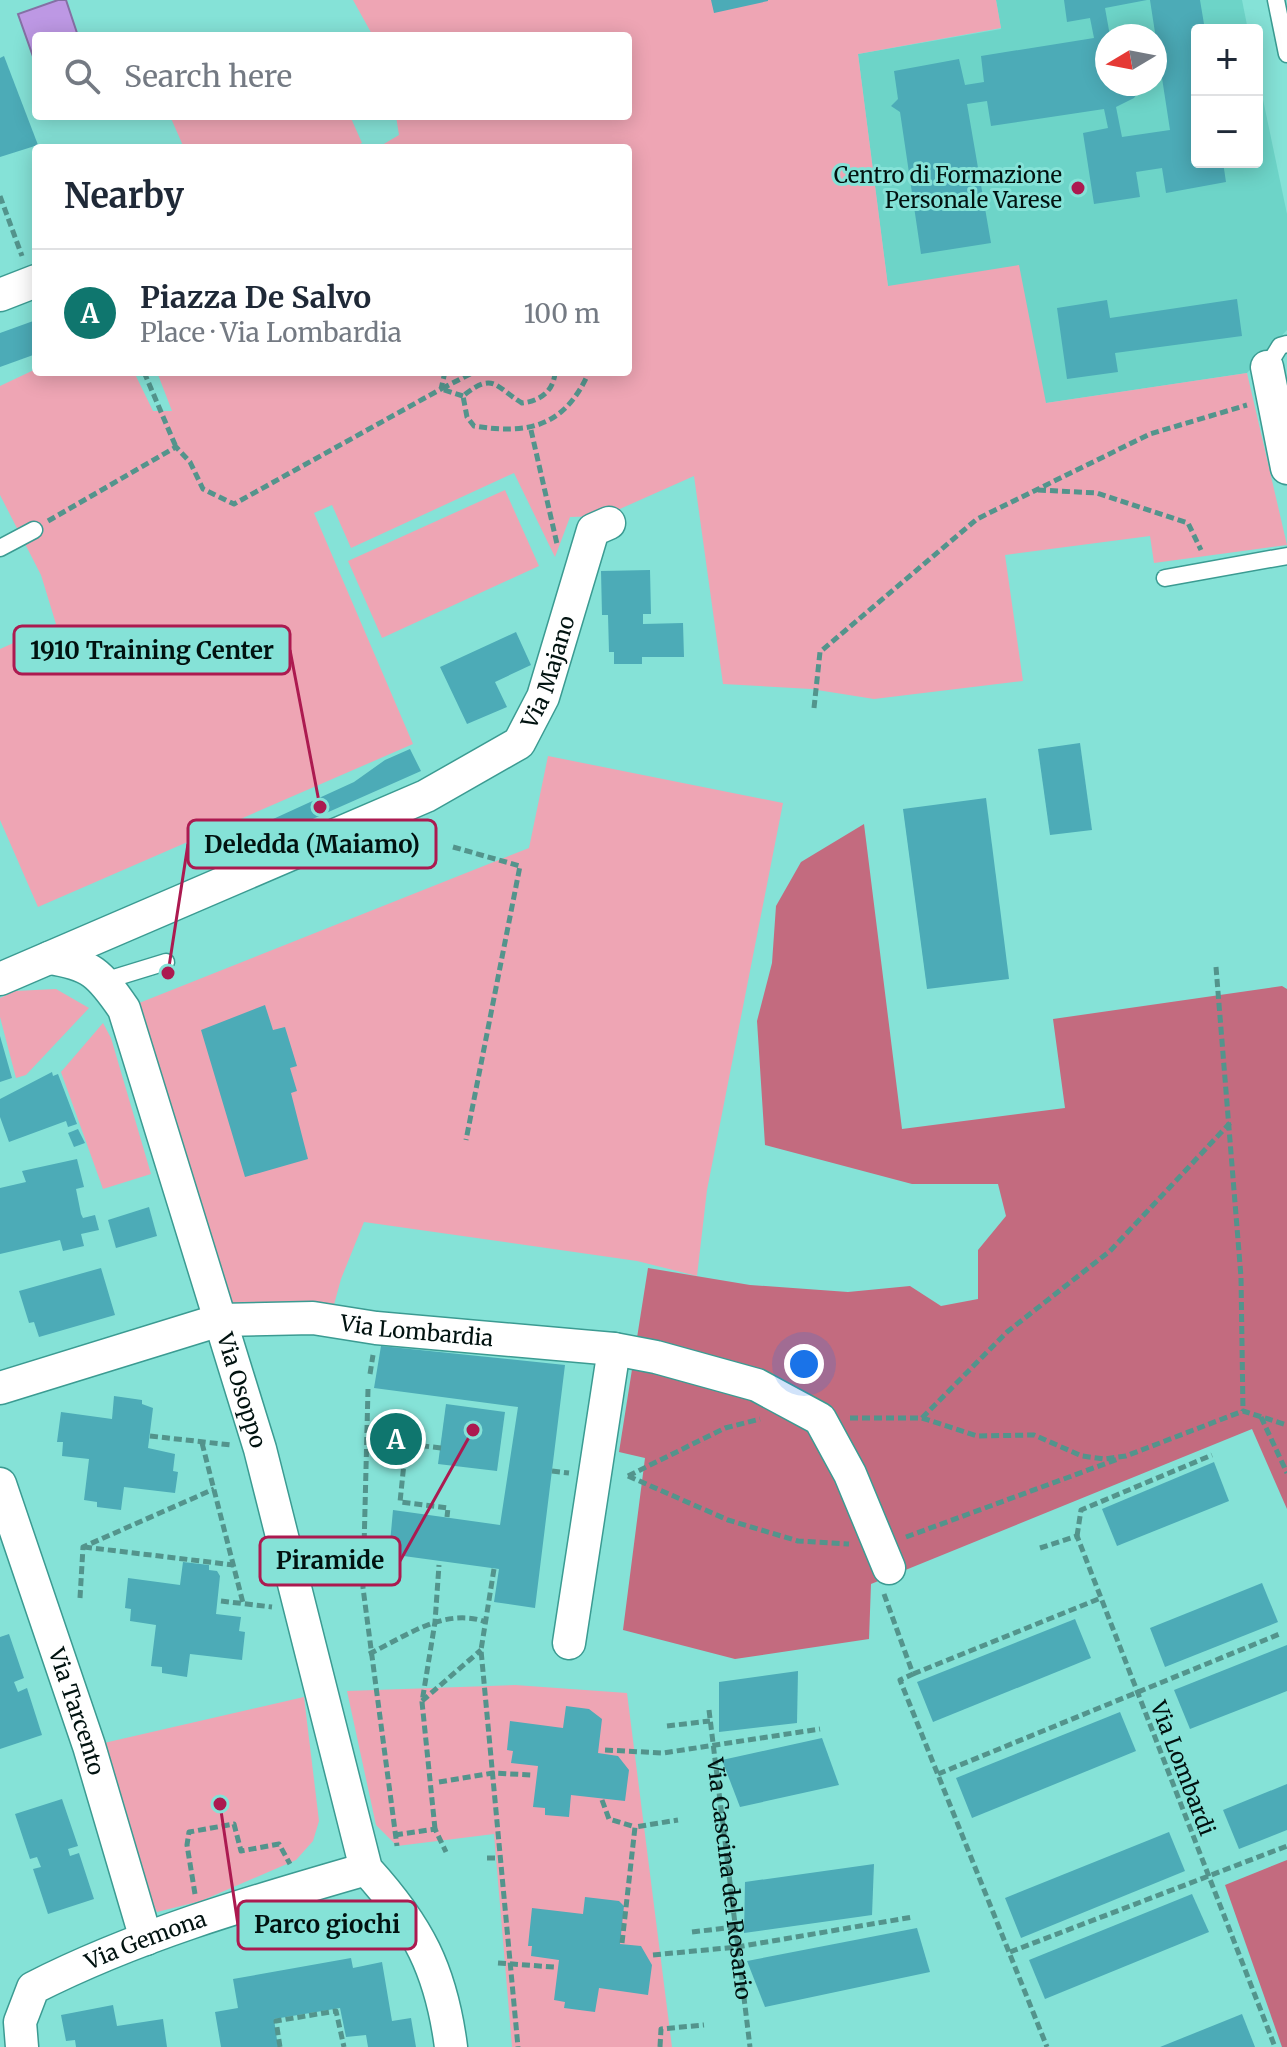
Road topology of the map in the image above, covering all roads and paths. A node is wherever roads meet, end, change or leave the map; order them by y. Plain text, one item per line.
1 (1276, 0) edge
2 (1287, 54) edge
3 (0, 196) edge
4 (32, 277) edge
5 (32, 283) edge
6 (0, 295) edge
7 (1275, 370) edge
8 (146, 376) edge
9 (444, 376) edge
10 (466, 376) edge
11 (554, 376) edge
12 (587, 376) edge
13 (441, 389) junction
14 (463, 396) junction
15 (531, 429) junction
16 (176, 447) junction
17 (1287, 468) edge
18 (1037, 490) junction
19 (609, 523) dead end
20 (34, 530) joint
21 (0, 548) edge
22 (557, 553) dead end
23 (1287, 556) edge
24 (1211, 572) junction
25 (1165, 578) dead end
26 (814, 708) dead end
27 (453, 847) dead end
28 (49, 958) junction
29 (166, 962) dead end
30 (1216, 967) dead end
31 (2, 971) edge
32 (104, 981) junction
33 (1231, 1122) junction
34 (466, 1140) dead end
35 (220, 1320) junction
36 (614, 1349) junction
37 (0, 1388) edge
38 (368, 1389) dead end
39 (1243, 1411) junction
40 (767, 1417) dead end
41 (1261, 1417) junction
42 (922, 1418) junction
43 (820, 1419) junction
44 (1287, 1425) edge
45 (150, 1436) dead end
46 (202, 1443) junction
47 (232, 1445) dead end
48 (441, 1448) dead end
49 (1212, 1455) dead end
50 (1287, 1473) edge
51 (628, 1476) dead end
52 (0, 1484) edge
53 (214, 1489) junction
54 (447, 1517) dead end
55 (1077, 1536) junction
56 (83, 1547) junction
57 (1040, 1548) dead end
58 (234, 1565) junction
59 (439, 1565) dead end
60 (494, 1569) dead end
61 (885, 1577) joint
62 (80, 1598) dead end
63 (1101, 1598) junction
64 (221, 1601) dead end
65 (243, 1603) junction
66 (275, 1608) dead end
67 (435, 1622) junction
68 (486, 1622) junction
69 (1282, 1633) dead end
70 (569, 1643) dead end
71 (481, 1650) junction
72 (369, 1654) junction
73 (913, 1674) junction
74 (1137, 1693) junction
75 (422, 1702) junction
76 (709, 1710) dead end
77 (710, 1721) junction
78 (667, 1726) dead end
79 (820, 1729) dead end
80 (714, 1745) junction
81 (605, 1750) dead end
82 (493, 1773) junction
83 (938, 1774) junction
84 (531, 1775) dead end
85 (439, 1782) dead end
86 (602, 1800) dead end
87 (678, 1820) dead end
88 (635, 1827) junction
89 (435, 1829) junction
90 (395, 1835) junction
91 (397, 1846) dead end
92 (1287, 1846) edge
93 (446, 1852) dead end
94 (487, 1858) dead end
95 (501, 1858) junction
96 (290, 1865) dead end
97 (366, 1869) junction
98 (1207, 1876) junction
99 (197, 1902) dead end
100 (913, 1917) dead end
101 (735, 1927) junction
102 (692, 1932) dead end
103 (146, 1939) junction
104 (622, 1943) dead end
105 (737, 1947) junction
106 (1010, 1952) junction
107 (653, 1955) dead end
108 (498, 1963) dead end
109 (510, 1963) junction
110 (554, 1967) dead end
111 (704, 2025) dead end
112 (22, 2047) edge
113 (280, 2047) edge
114 (344, 2047) edge
115 (451, 2047) edge
116 (518, 2047) edge
117 (660, 2047) edge
118 (750, 2047) edge
119 (1047, 2047) edge
120 (1275, 2047) edge

1 - 2 lane
3 - 4 path
5 - 6 street
7 - 17 street
7 - 18 path
8 - 16 path
9 - 13 path
10 - 13 path
11 - 14 path
12 - 15 path
13 - 14 path
13 - 16 path
14 - 15 path
15 - 22 path
16 - 20 path
18 - 24 path
18 - 26 path
19 - 28 street, Via Majano
20 - 21 lane
23 - 24 lane
24 - 25 lane
27 - 34 path
28 - 31 street, Via Majano
28 - 32 street, Via Osoppo
29 - 32 lane
30 - 33 path
32 - 35 street, Via Osoppo
33 - 39 path
33 - 42 path
35 - 36 street, Via Lombardia
35 - 37 street
35 - 97 street, Via Osoppo
36 - 43 street, Via Lombardia
36 - 70 street
38 - 72 path
39 - 41 path
39 - 42 path
40 - 51 path
41 - 44 path
41 - 50 path
42 - 43 path
43 - 61 street
45 - 46 path
46 - 47 path
46 - 53 path
48 - 54 path
49 - 55 path
52 - 103 street, Via Tarcento
53 - 56 path
53 - 58 path
55 - 57 path
55 - 63 path, Via Lombardi
56 - 58 path
56 - 62 path
58 - 65 path
59 - 67 path
60 - 68 path
61 - 73 path
63 - 73 path
63 - 74 path, Via Lombardi
64 - 65 path
65 - 66 path
67 - 68 path
67 - 72 path
67 - 75 path
68 - 71 path
69 - 74 path
71 - 75 path
71 - 82 path
72 - 90 path
73 - 83 path
74 - 83 path
74 - 98 path, Via Lombardi
75 - 89 path
76 - 77 path, Via Cascina del Rosario
77 - 78 path
77 - 80 path, Via Cascina del Rosario
79 - 80 path
80 - 81 path
80 - 101 path, Via Cascina del Rosario
82 - 84 path
82 - 85 path
82 - 95 path
83 - 106 path
86 - 88 path
87 - 88 path
88 - 104 path
89 - 90 path
89 - 93 path
90 - 91 path
92 - 98 path
94 - 95 path
95 - 109 path
96 - 99 path
97 - 103 street, Via Gemona
97 - 115 street
98 - 106 path
98 - 120 path, Via Lombardi
100 - 105 path
101 - 102 path
101 - 105 path, Via Cascina del Rosario
103 - 112 street, Via Gemona
105 - 107 path
105 - 118 path, Via Cascina del Rosario
106 - 119 path
108 - 109 path
109 - 110 path
109 - 116 path
111 - 117 path
113 - 114 path

